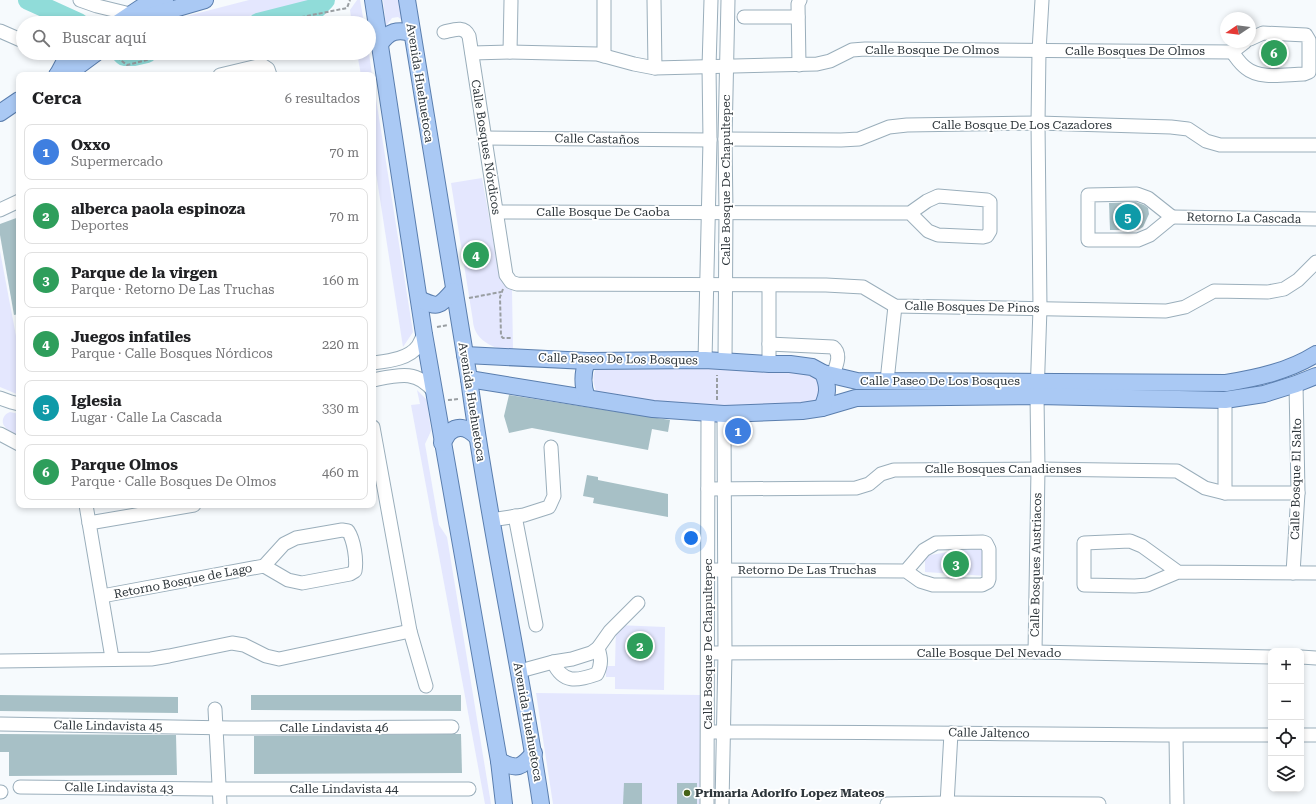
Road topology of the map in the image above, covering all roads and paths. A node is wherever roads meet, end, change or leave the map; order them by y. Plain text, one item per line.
1 (80, 0) edge
2 (165, 0) edge
3 (205, 0) edge
4 (350, 0) edge
5 (373, 0) edge
6 (407, 0) edge
7 (604, 0) edge
8 (654, 0) edge
9 (711, 0) edge
10 (728, 0) edge
11 (800, 0) edge
12 (1042, 0) edge
13 (511, 1) dead end
14 (136, 15) edge
15 (307, 16) edge
16 (376, 16) edge
17 (798, 16) junction
18 (744, 17) dead end
19 (376, 19) edge
20 (0, 31) edge
21 (444, 32) dead end
22 (412, 33) junction
23 (1256, 36) edge
24 (16, 38) edge
25 (380, 44) junction
26 (1237, 48) edge
27 (1039, 51) junction
28 (510, 52) junction
29 (1232, 52) junction
30 (472, 53) junction
31 (604, 56) junction
32 (65, 60) edge
33 (87, 60) edge
34 (120, 60) edge
35 (147, 60) edge
36 (798, 65) junction
37 (709, 67) junction
38 (727, 67) junction
39 (655, 68) junction
40 (58, 72) edge
41 (65, 72) edge
42 (232, 72) edge
43 (269, 72) edge
44 (16, 102) edge
45 (0, 113) edge
46 (1038, 123) junction
47 (484, 138) junction
48 (725, 139) junction
49 (710, 140) junction
50 (1316, 145) edge
51 (16, 202) edge
52 (0, 210) edge
53 (497, 212) junction
54 (708, 212) junction
55 (726, 212) junction
56 (910, 213) junction
57 (1172, 216) junction
58 (1316, 220) edge
59 (1316, 262) edge
60 (511, 282) junction
61 (707, 285) junction
62 (726, 285) junction
63 (769, 286) junction
64 (454, 291) junction
65 (501, 292) junction
66 (469, 298) dead end
67 (419, 299) junction
68 (896, 306) junction
69 (1040, 308) junction
70 (459, 323) junction
71 (424, 332) junction
72 (512, 338) dead end
73 (769, 344) junction
74 (1316, 354) edge
75 (465, 355) junction
76 (716, 360) junction
77 (587, 361) junction
78 (376, 363) edge
79 (769, 364) junction
80 (828, 374) junction
81 (1316, 376) edge
82 (376, 379) edge
83 (468, 379) junction
84 (887, 381) junction
85 (1296, 384) junction
86 (1037, 388) junction
87 (435, 397) junction
88 (471, 397) junction
89 (587, 398) junction
90 (1225, 400) junction
91 (822, 408) junction
92 (716, 413) junction
93 (0, 434) edge
94 (476, 436) junction
95 (16, 442) edge
96 (442, 443) junction
97 (551, 447) dead end
98 (376, 458) edge
99 (1038, 468) junction
100 (708, 489) junction
101 (725, 490) junction
102 (1225, 493) junction
103 (1298, 493) junction
104 (86, 508) edge
105 (176, 508) edge
106 (515, 516) junction
107 (491, 520) junction
108 (89, 523) junction
109 (264, 566) junction
110 (708, 570) junction
111 (724, 570) junction
112 (906, 570) junction
113 (1178, 572) junction
114 (1293, 573) junction
115 (1316, 573) edge
116 (102, 596) junction
117 (638, 603) dead end
118 (536, 625) dead end
119 (410, 631) junction
120 (598, 648) junction
121 (1035, 652) junction
122 (708, 653) junction
123 (725, 653) junction
124 (1268, 657) edge
125 (1304, 657) edge
126 (112, 658) junction
127 (1316, 658) edge
128 (0, 661) edge
129 (553, 662) junction
130 (520, 671) junction
131 (426, 686) dead end
132 (215, 709) dead end
133 (0, 724) edge
134 (452, 727) dead end
135 (216, 728) junction
136 (708, 732) junction
137 (724, 732) junction
138 (951, 733) junction
139 (1316, 734) edge
140 (1268, 735) edge
141 (1304, 735) edge
142 (1176, 736) junction
143 (534, 753) junction
144 (499, 761) junction
145 (20, 787) dead end
146 (219, 789) junction
147 (469, 789) dead end
148 (220, 804) edge
149 (504, 804) edge
150 (541, 804) edge
151 (707, 804) edge
152 (722, 804) edge
153 (886, 804) edge
154 (947, 804) edge
155 (1099, 804) edge
156 (1177, 804) edge

1 - 14 street
2 - 14 main road
3 - 14 main road
4 - 15 path
5 - 16 main road
6 - 22 main road, Avenida Huehuetoca
7 - 31 street
8 - 39 street
9 - 37 street, Calle Bosque De Chapultepec
10 - 38 street, Calle Bosque De Chapultepec
11 - 17 street
12 - 27 street, Calle Bosques Austriacos
13 - 28 street
17 - 18 street
17 - 36 street
19 - 25 main road
20 - 24 street
21 - 30 street, Calle Bosques Nórdicos
22 - 25 main road
22 - 64 main road, Avenida Huehuetoca
23 - 29 street
25 - 67 main road
26 - 29 street
27 - 29 street, Calle Bosques De Olmos
27 - 36 street, Calle Bosque De Olmos
27 - 46 street, Calle Bosques Austriacos
28 - 30 street
28 - 31 street
30 - 47 street, Calle Bosques Nórdicos
31 - 39 street
32 - 40 main road
33 - 41 main road
34 - 35 path
36 - 38 street, Calle Bosque De Olmos
37 - 38 street, Calle Bosque De Olmos
37 - 39 street
37 - 49 street, Calle Bosque De Chapultepec
38 - 48 street, Calle Bosque De Chapultepec
42 - 43 street
44 - 45 main road
46 - 48 street, Calle Bosque De Los Cazadores
46 - 50 street, Calle Bosque De Los Cazadores
46 - 69 street, Calle Bosques Austriacos
47 - 49 street, Calle Castaños
47 - 53 street, Calle Bosques Nórdicos
48 - 55 street, Calle Bosque De Chapultepec
49 - 54 street, Calle Bosque De Chapultepec
51 - 52 street
53 - 54 street, Calle Bosque De Caoba
53 - 60 street, Calle Bosques Nórdicos
54 - 55 street, Calle Bosque De Caoba
54 - 61 street, Calle Bosque De Chapultepec
55 - 56 street, Calle Bosque De Caoba
55 - 62 street, Calle Bosque De Chapultepec
56 - 56 street
57 - 57 street
57 - 58 street, Retorno La Cascada
59 - 69 street, Calle Bosques De Pinos
60 - 61 street
60 - 65 path
61 - 62 street, Calle Bosques De Pinos
61 - 76 street, Calle Bosque De Chapultepec
62 - 63 street, Calle Bosques De Pinos
62 - 76 street, Calle Bosque De Chapultepec
63 - 68 street, Calle Bosques De Pinos
63 - 73 street
64 - 67 main road
64 - 70 main road, Avenida Huehuetoca
65 - 66 path
65 - 72 path
67 - 71 main road
68 - 69 street, Calle Bosques De Pinos
68 - 84 street
69 - 86 street, Calle Bosques Austriacos
70 - 71 path
70 - 75 main road, Avenida Huehuetoca
71 - 78 street
71 - 87 main road
73 - 79 street
73 - 80 street
74 - 86 main road, Calle Paseo De Los Bosques
75 - 77 main road, Calle Paseo De Los Bosques
75 - 83 main road, Avenida Huehuetoca
76 - 77 main road, Calle Paseo De Los Bosques
76 - 79 main road, Calle Paseo De Los Bosques
76 - 92 path
77 - 89 main road
79 - 80 main road, Calle Paseo De Los Bosques
80 - 84 main road, Calle Paseo De Los Bosques
80 - 91 main road
81 - 85 main road, Calle Paseo De Los Bosques
82 - 87 street
83 - 88 main road, Avenida Huehuetoca
83 - 89 main road, Calle Paseo De Los Bosques
84 - 86 main road, Calle Paseo De Los Bosques
85 - 90 main road, Calle Paseo De Los Bosques
85 - 103 street, Calle Bosque El Salto
86 - 90 main road, Calle Paseo De Los Bosques
86 - 91 main road, Calle Paseo De Los Bosques
86 - 99 street, Calle Bosques Austriacos
87 - 88 path
87 - 96 main road
88 - 94 main road, Avenida Huehuetoca
89 - 92 main road, Calle Paseo De Los Bosques
90 - 102 street
91 - 92 main road, Calle Paseo De Los Bosques
92 - 100 street, Calle Bosque De Chapultepec
92 - 101 street, Calle Bosque De Chapultepec
93 - 95 street
94 - 96 main road
94 - 107 main road, Avenida Huehuetoca
96 - 144 main road
97 - 106 street
98 - 119 street
99 - 101 street, Calle Bosques Canadienses
99 - 102 street, Calle Bosques Canadienses
99 - 121 street, Calle Bosques Austriacos
100 - 101 street, Calle Bosques Canadienses
100 - 110 street, Calle Bosque De Chapultepec
101 - 111 street, Calle Bosque De Chapultepec
102 - 103 street, Calle Bosques Canadienses
103 - 114 street, Calle Bosque El Salto
104 - 108 street
105 - 108 street
106 - 107 street
106 - 118 street
107 - 130 main road, Avenida Huehuetoca
108 - 116 street
109 - 109 street, Retorno Bosque de Lago
109 - 116 street, Retorno Bosque de Lago
110 - 111 street, Retorno De Las Truchas
110 - 122 street, Calle Bosque De Chapultepec
111 - 112 street, Retorno De Las Truchas
111 - 123 street, Calle Bosque De Chapultepec
112 - 112 street
113 - 113 street
113 - 114 street
114 - 115 street
116 - 126 street
117 - 120 street
119 - 126 street
119 - 131 street
120 - 129 street
120 - 129 street
121 - 123 street, Calle Bosque Del Nevado
121 - 124 street, Calle Bosque Del Nevado
122 - 123 street, Calle Bosque Del Nevado
122 - 136 street, Calle Bosque De Chapultepec
123 - 137 street, Calle Bosque De Chapultepec
125 - 127 street
126 - 128 street
129 - 130 street
130 - 143 main road, Avenida Huehuetoca
132 - 135 street
133 - 135 street, Calle Lindavista 45
134 - 135 street, Calle Lindavista 46
135 - 146 street
136 - 137 street, Calle Jaltenco
136 - 151 street, Calle Bosque De Chapultepec
137 - 138 street, Calle Jaltenco
137 - 152 street, Calle Bosque De Chapultepec
138 - 142 street, Calle Jaltenco
138 - 154 street
139 - 141 street
140 - 142 street, Calle Jaltenco
142 - 156 street
143 - 144 main road
143 - 150 main road, Avenida Huehuetoca
144 - 149 main road
145 - 146 street, Calle Lindavista 43
146 - 147 street, Calle Lindavista 44
146 - 148 street
153 - 154 street
154 - 155 street

